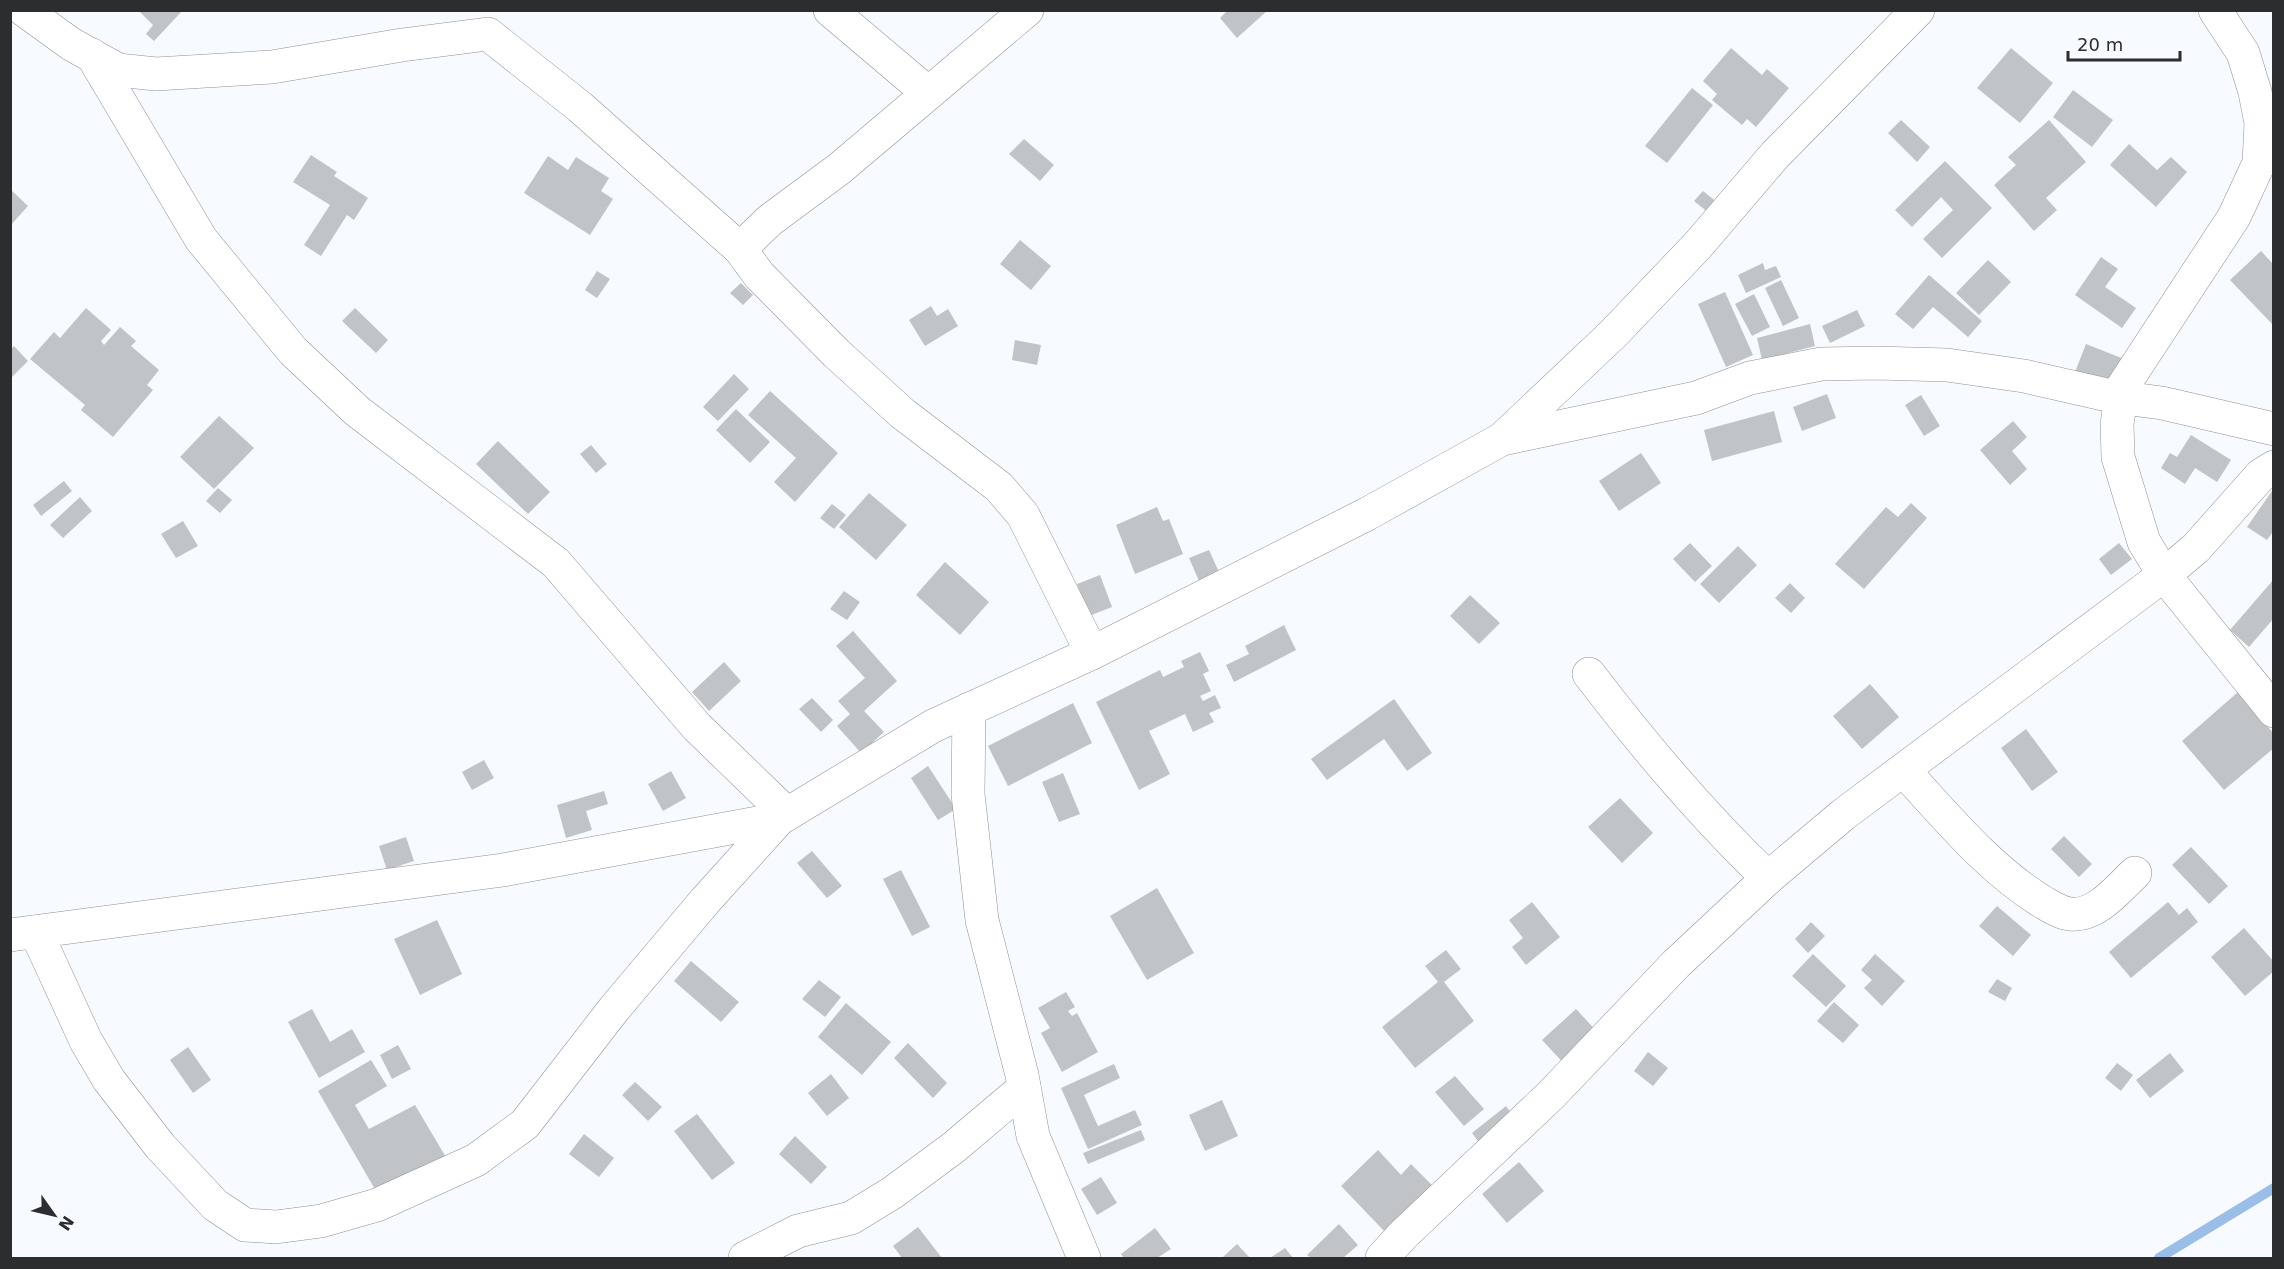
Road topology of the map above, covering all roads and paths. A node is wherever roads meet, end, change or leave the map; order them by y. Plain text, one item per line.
1 (24, 10) edge
2 (830, 10) edge
3 (1027, 10) edge
4 (1918, 10) edge
5 (2215, 10) edge
6 (484, 22) edge
7 (92, 55) junction
8 (928, 93) junction
9 (740, 249) junction
10 (2118, 397) junction
11 (2274, 429) edge
12 (1502, 439) junction
13 (2274, 467) edge
14 (2164, 575) junction
15 (1092, 653) junction
16 (1589, 674) dead end
17 (969, 708) junction
18 (2274, 711) edge
19 (1904, 771) junction
20 (783, 817) junction
21 (2135, 873) dead end
22 (1768, 878) junction
23 (23, 934) edge
24 (1024, 1088) junction
25 (745, 1258) edge
26 (1084, 1258) edge
27 (1382, 1258) edge

1 - 7 street
2 - 8 street
3 - 8 street
4 - 12 street
5 - 10 street
6 - 7 street
6 - 9 street
7 - 20 street
8 - 9 street
9 - 15 street
10 - 11 street
10 - 12 street
10 - 14 street
12 - 15 street
13 - 14 street
14 - 18 street
14 - 19 street
15 - 17 street
16 - 22 street
17 - 20 street
17 - 24 street
19 - 21 street
19 - 22 street
20 - 23 street
20 - 23 street
22 - 27 street
24 - 25 street
24 - 26 street

